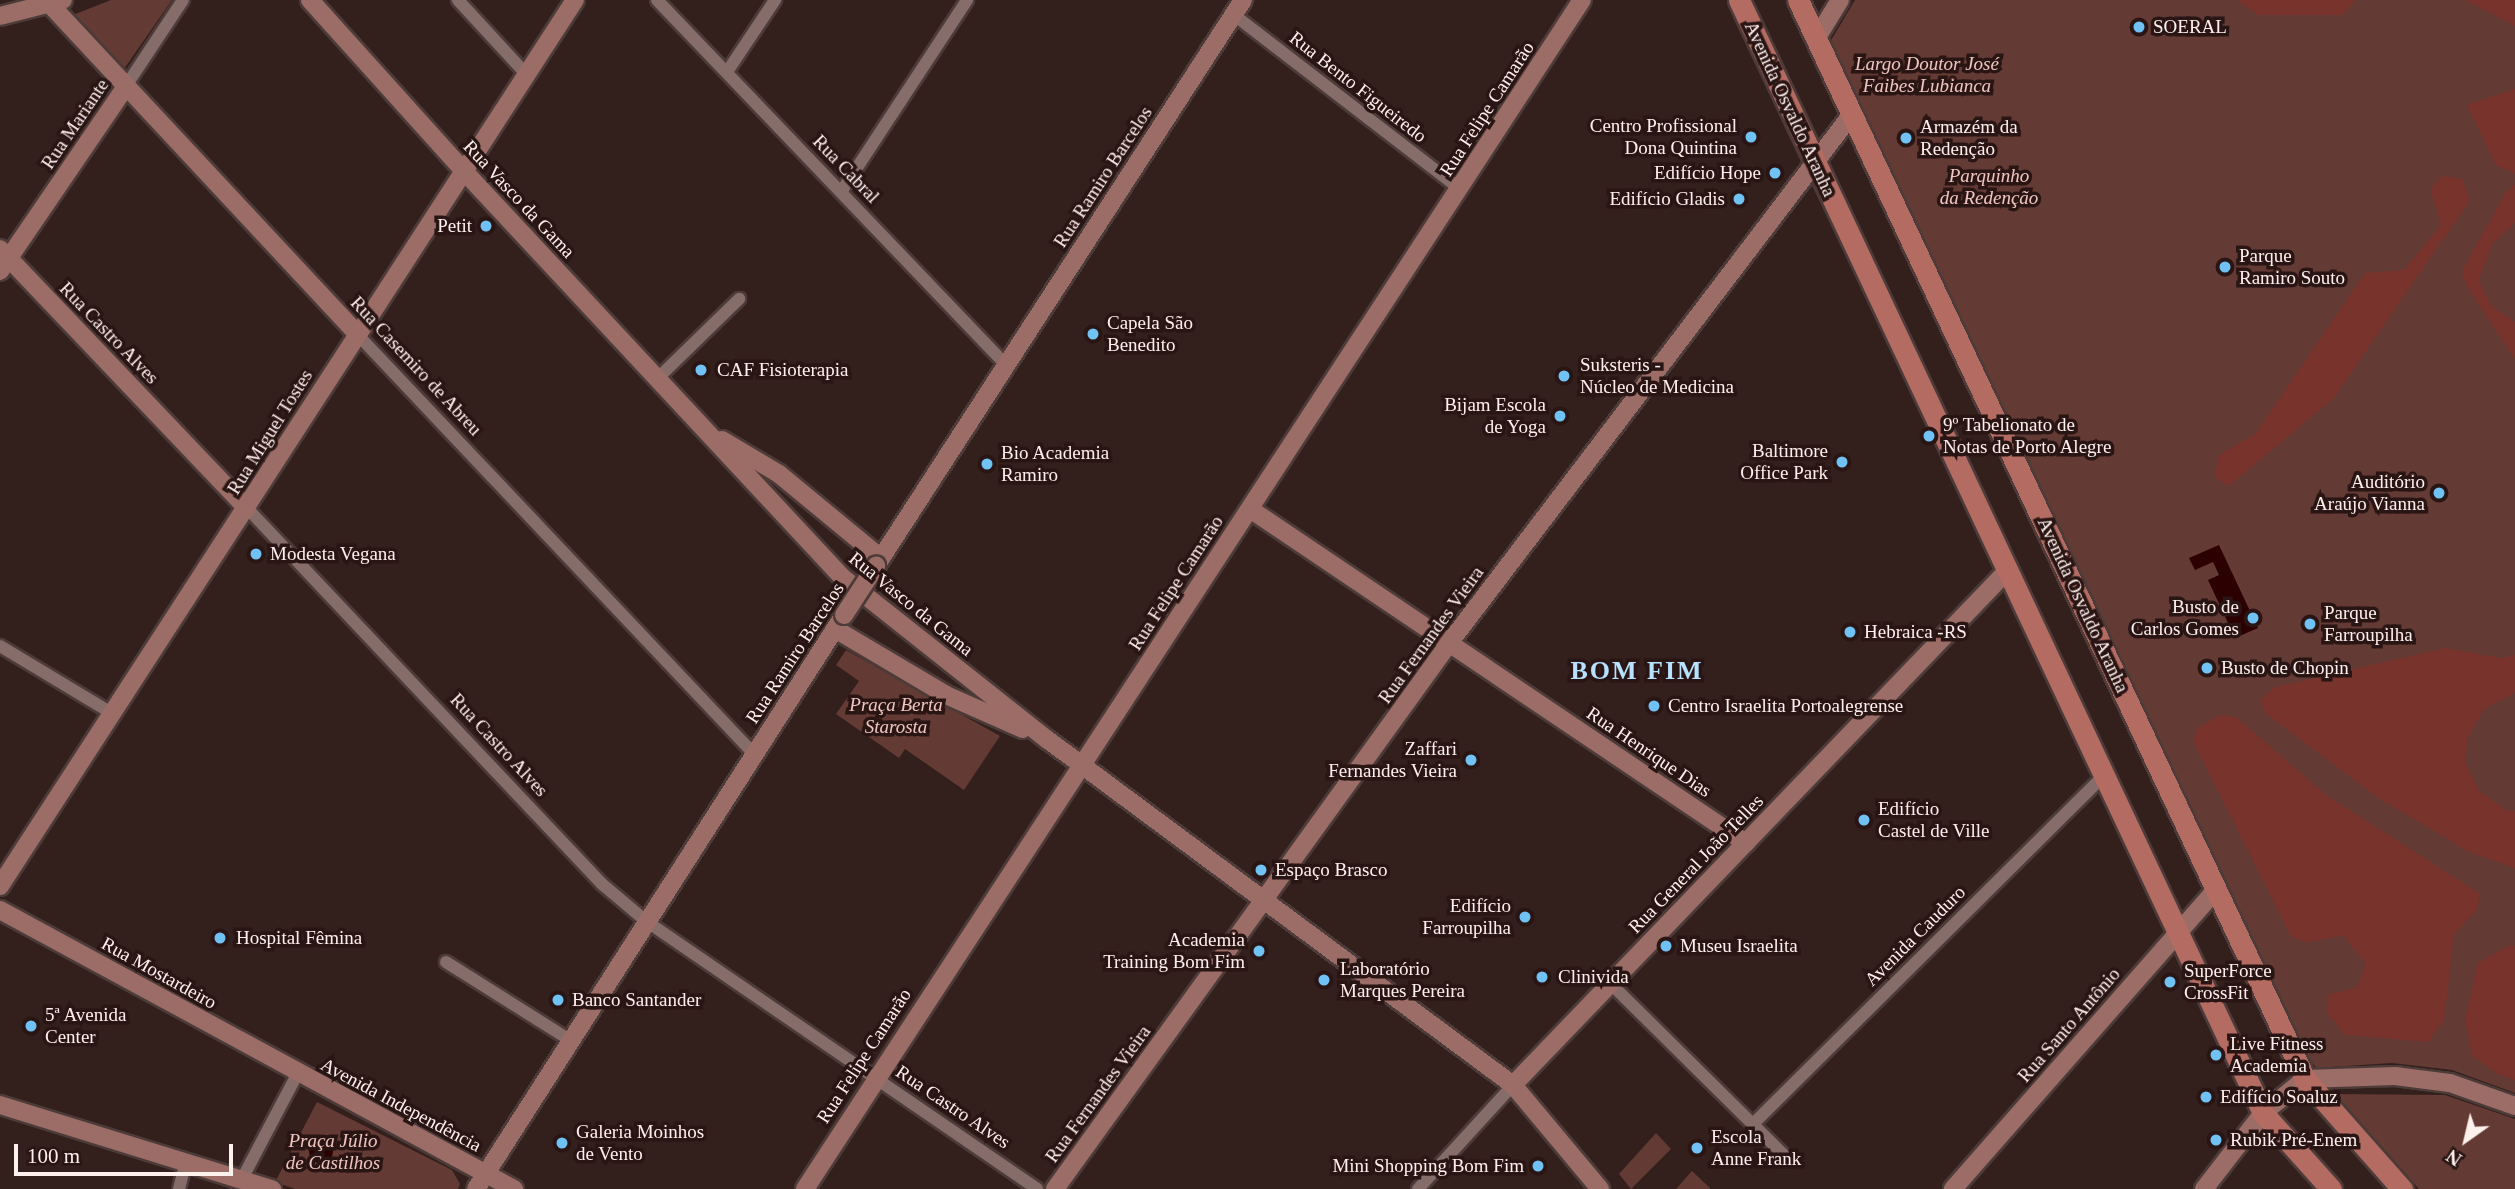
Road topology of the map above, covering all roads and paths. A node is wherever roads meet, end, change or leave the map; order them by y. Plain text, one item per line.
1 (183, 0) edge
2 (310, 0) edge
3 (457, 0) edge
4 (575, 0) edge
5 (657, 0) edge
6 (775, 0) edge
7 (967, 0) edge
8 (1582, 0) edge
9 (1739, 0) edge
10 (1798, 0) edge
11 (1840, 0) edge
12 (52, 2) edge
13 (1238, 8) edge
14 (0, 16) edge
15 (1816, 39) junction
16 (727, 72) junction
17 (526, 74) junction
18 (125, 86) junction
19 (1853, 114) junction
20 (1814, 161) junction
21 (463, 170) junction
22 (1460, 189) junction
23 (841, 192) junction
24 (3, 259) edge
25 (739, 299) dead end
26 (357, 334) junction
27 (1006, 365) junction
28 (657, 379) junction
29 (704, 429) junction
30 (247, 508) junction
31 (1250, 509) junction
32 (878, 562) junction
33 (2007, 571) junction
34 (839, 622) junction
35 (1450, 642) junction
36 (0, 646) edge
37 (113, 714) junction
38 (1048, 740) junction
39 (754, 754) junction
40 (1081, 765) junction
41 (2103, 775) junction
42 (1746, 843) junction
43 (0, 886) edge
44 (2217, 888) junction
45 (1263, 900) junction
46 (0, 910) edge
47 (646, 921) junction
48 (2178, 933) junction
49 (446, 962) dead end
50 (1611, 985) junction
51 (570, 1040) junction
52 (298, 1073) junction
53 (874, 1078) junction
54 (2305, 1079) junction
55 (1513, 1085) junction
56 (0, 1105) edge
57 (2515, 1106) edge
58 (2263, 1113) junction
59 (1754, 1124) junction
60 (1785, 1156) dead end
61 (459, 1160) junction
62 (186, 1161) junction
63 (242, 1179) junction
64 (480, 1181) edge
65 (179, 1189) edge
66 (272, 1189) edge
67 (465, 1189) edge
68 (498, 1189) edge
69 (514, 1189) edge
70 (804, 1189) edge
71 (1037, 1189) edge
72 (1055, 1189) edge
73 (1418, 1189) edge
74 (1600, 1189) edge
75 (1953, 1189) edge
76 (2204, 1189) edge
77 (2332, 1189) edge
78 (2402, 1189) edge

1 - 18 street, Rua Mariante
2 - 21 street, Rua Vasco da Gama
3 - 17 street
4 - 17 street, Rua Miguel Tostes
5 - 16 street, Rua Cabral
6 - 16 street
7 - 23 street
8 - 22 street, Rua Felipe Camarão
9 - 20 main road, Avenida Osvaldo Aranha
10 - 15 main road, Avenida Osvaldo Aranha
11 - 15 street
12 - 14 street
12 - 18 street, Rua Casemiro de Abreu
13 - 22 street, Rua Bento Figueiredo
13 - 27 street, Rua Ramiro Barcelos
15 - 19 main road, Avenida Osvaldo Aranha
16 - 23 street, Rua Cabral
17 - 21 street, Rua Miguel Tostes
18 - 24 street, Rua Mariante
18 - 26 street, Rua Casemiro de Abreu
19 - 20 street, Rua Fernandes Vieira
19 - 44 main road, Avenida Osvaldo Aranha
20 - 33 main road, Avenida Osvaldo Aranha
20 - 35 street, Rua Fernandes Vieira
21 - 26 street, Rua Miguel Tostes
21 - 28 street, Rua Vasco da Gama
22 - 31 street, Rua Felipe Camarão
23 - 27 street, Rua Cabral
24 - 30 street, Rua Castro Alves
25 - 28 street
26 - 30 street, Rua Miguel Tostes
26 - 39 street, Rua Casemiro de Abreu
27 - 32 street, Rua Ramiro Barcelos
28 - 29 street, Rua Vasco da Gama
29 - 32 street
29 - 38 street, Rua Vasco da Gama
30 - 37 street, Rua Miguel Tostes
30 - 47 street, Rua Castro Alves
31 - 35 street, Rua Henrique Dias
31 - 40 street, Rua Felipe Camarão
32 - 34 street, Rua Ramiro Barcelos, bridge
33 - 41 main road, Avenida Osvaldo Aranha
33 - 42 street, Rua General João Telles
34 - 38 street
34 - 39 street, Rua Ramiro Barcelos
35 - 42 street, Rua Henrique Dias
35 - 45 street, Rua Fernandes Vieira
36 - 37 street
37 - 43 street, Rua Miguel Tostes
38 - 40 street, Rua Vasco da Gama
39 - 47 street, Rua Ramiro Barcelos
40 - 45 street, Rua Vasco da Gama
40 - 53 street, Rua Felipe Camarão
41 - 48 main road, Avenida Osvaldo Aranha
41 - 59 street, Avenida Cauduro
42 - 50 street, Rua General João Telles
44 - 48 street, Rua Santo Antônio
44 - 54 main road, Avenida Osvaldo Aranha
45 - 55 street, Rua Vasco da Gama
45 - 72 street, Rua Fernandes Vieira
46 - 52 street, Rua Mostardeiro
47 - 51 street, Rua Ramiro Barcelos
47 - 53 street, Rua Castro Alves
48 - 58 main road, Avenida Osvaldo Aranha
48 - 75 street, Rua Santo Antônio
49 - 51 street
50 - 55 street, Rua General João Telles
50 - 59 street
51 - 64 street, Rua Ramiro Barcelos
52 - 61 street, Avenida Independência
52 - 63 street
53 - 70 street, Rua Felipe Camarão
53 - 71 street, Rua Castro Alves
54 - 57 street
54 - 58 street
54 - 78 main road, Avenida Osvaldo Aranha
55 - 73 street, Rua General João Telles
55 - 74 street, Rua Vasco da Gama
56 - 62 street
58 - 76 street
58 - 77 main road, Avenida Osvaldo Aranha
59 - 60 street
61 - 64 street, Avenida Independência
61 - 67 street
62 - 63 street
62 - 65 street
63 - 66 street
64 - 68 street, Avenida Independência
64 - 69 street, Avenida Independência

